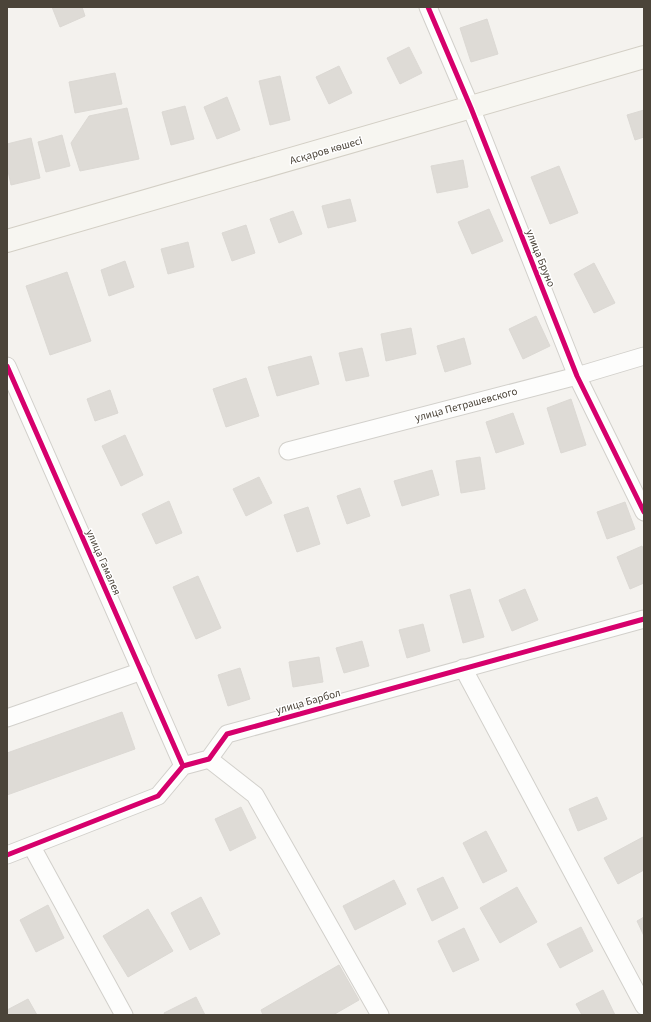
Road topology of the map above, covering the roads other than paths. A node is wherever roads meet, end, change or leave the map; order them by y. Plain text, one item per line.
1 (428, 7) edge
2 (644, 57) edge
3 (471, 108) junction
4 (7, 241) edge
5 (644, 356) edge
6 (7, 366) edge
7 (577, 376) junction
8 (288, 451) dead end
9 (644, 512) edge
10 (644, 619) edge
11 (462, 668) junction
12 (142, 671) junction
13 (7, 718) edge
14 (209, 759) junction
15 (184, 766) junction
16 (32, 847) junction
17 (7, 855) edge
18 (644, 1006) edge
19 (124, 1015) edge
20 (380, 1015) edge

1 - 3 street, улица Бруно
2 - 3 main road, Асқаров көшесі
3 - 4 main road, Асқаров көшесі
3 - 7 street, улица Бруно
5 - 7 street, улица Петрашевского
6 - 12 street, улица Гамалея
7 - 8 street, улица Петрашевского
7 - 9 street, улица Бруно
10 - 11 street, улица Барбол
11 - 14 street, улица Барбол
11 - 18 street
12 - 13 street
12 - 15 street, улица Гамалея
14 - 15 street
14 - 20 street
15 - 16 street
16 - 17 street
16 - 19 street

